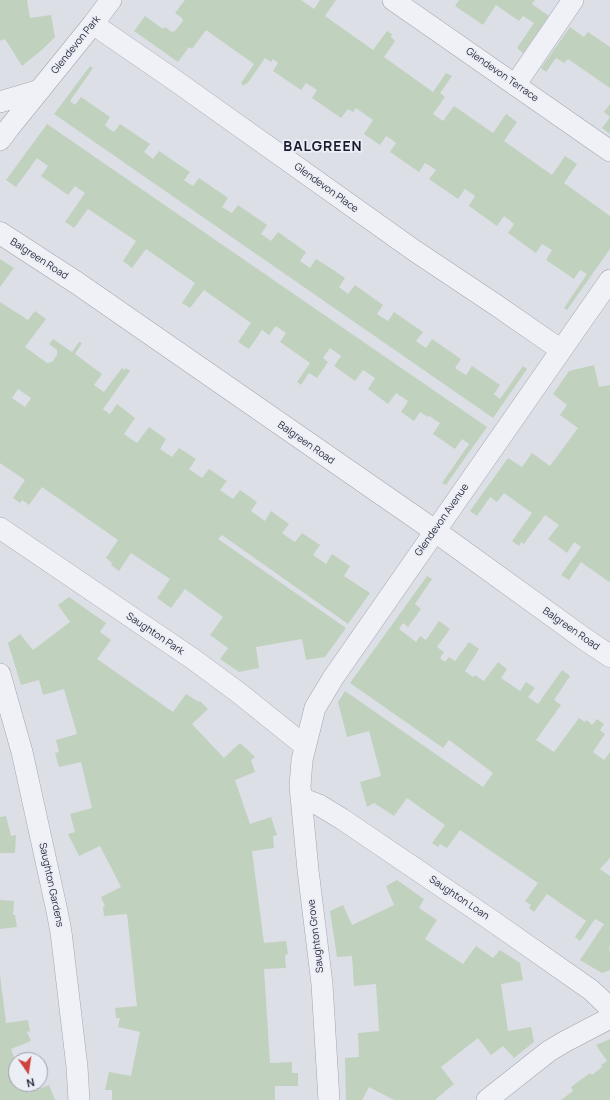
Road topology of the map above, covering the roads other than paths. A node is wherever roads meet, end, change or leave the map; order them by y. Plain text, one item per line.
1 (111, 0) edge
2 (393, 0) edge
3 (573, 0) edge
4 (94, 24) junction
5 (515, 85) junction
6 (40, 90) junction
7 (0, 102) edge
8 (0, 140) edge
9 (610, 151) edge
10 (0, 232) edge
11 (607, 290) edge
12 (561, 350) junction
13 (0, 528) edge
14 (435, 531) junction
15 (610, 656) edge
16 (0, 674) edge
17 (305, 746) junction
18 (300, 773) joint
19 (301, 798) junction
20 (610, 1008) edge
21 (610, 1018) edge
22 (79, 1100) edge
23 (329, 1100) edge
24 (487, 1100) edge

1 - 4 street, Glendevon Park
2 - 5 street, Glendevon Terrace
3 - 5 street
4 - 6 street, Glendevon Park
4 - 12 street, Glendevon Place
5 - 9 street, Glendevon Terrace
6 - 7 street
6 - 8 street, Glendevon Park
10 - 14 street, Balgreen Road
11 - 12 street, Glendevon Avenue
12 - 14 street, Glendevon Avenue
13 - 17 street, Saughton Park
14 - 15 street, Balgreen Road
14 - 17 street, Glendevon Avenue
16 - 22 street, Saughton Gardens
17 - 18 street, Glendevon Avenue
18 - 19 street, Saughton Grove
19 - 20 street, Saughton Loan
19 - 23 street, Saughton Grove
21 - 24 street

